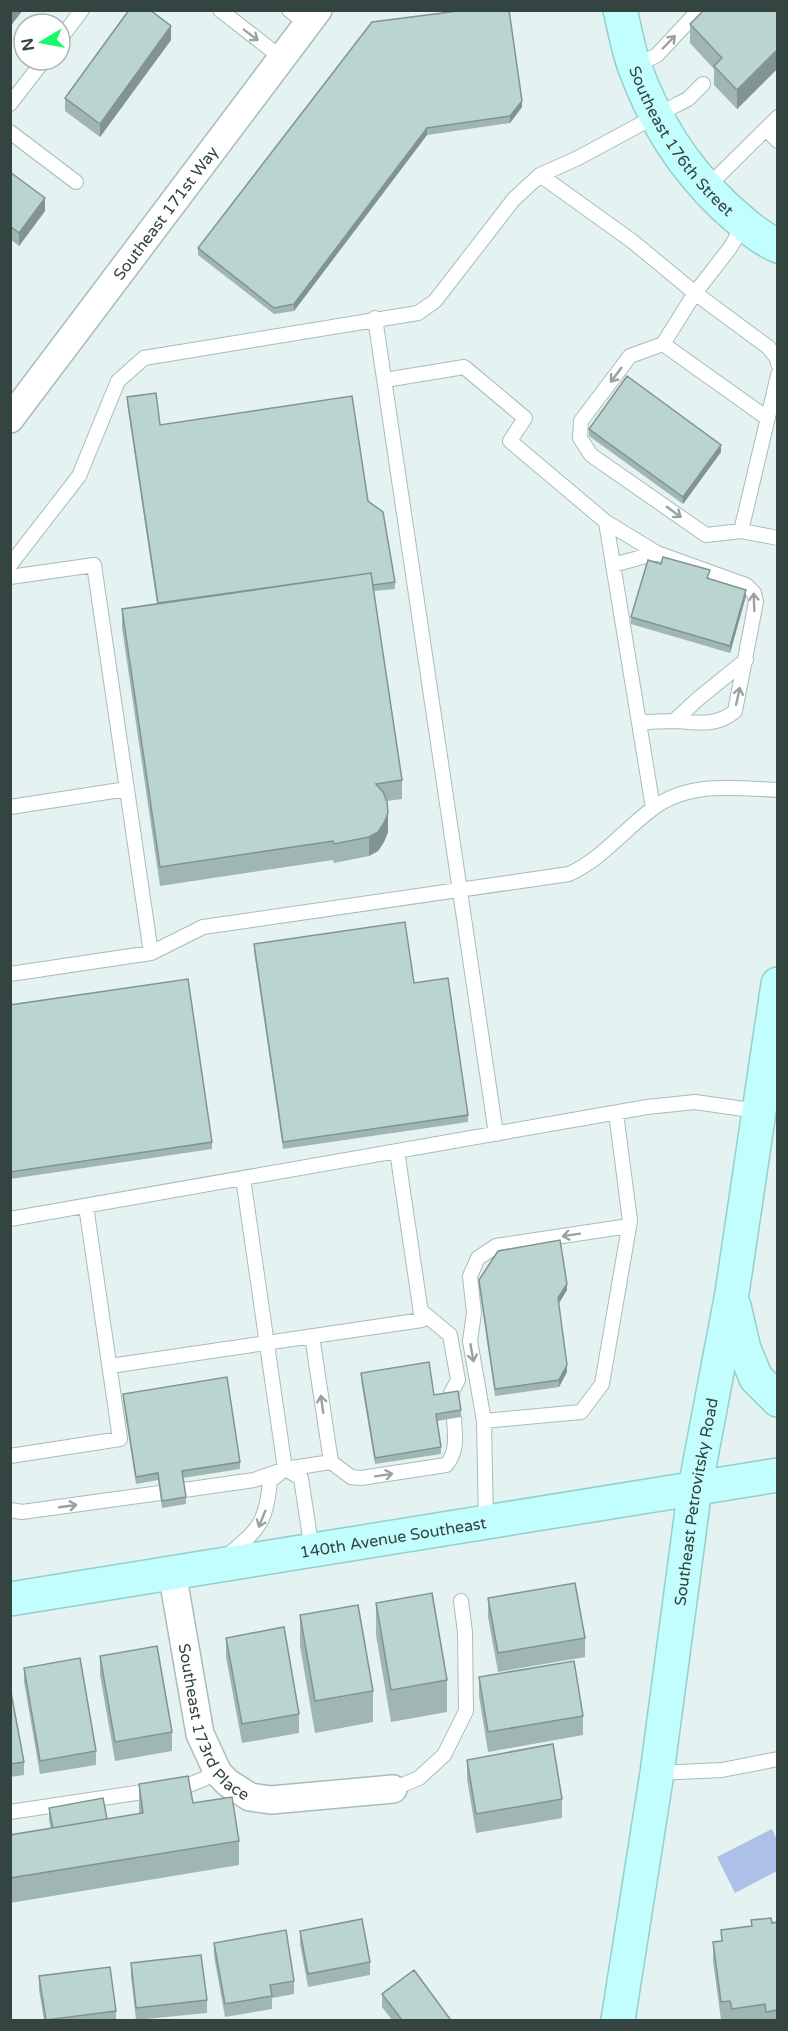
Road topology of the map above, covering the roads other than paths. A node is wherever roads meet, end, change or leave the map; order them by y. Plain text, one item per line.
1 (81, 10) edge
2 (220, 10) edge
3 (620, 10) edge
4 (699, 10) edge
5 (305, 15) edge
6 (72, 22) edge
7 (283, 59) junction
8 (634, 67) junction
9 (35, 72) edge
10 (703, 84) dead end
11 (10, 104) edge
12 (656, 116) junction
13 (777, 117) edge
14 (766, 129) junction
15 (10, 132) edge
16 (777, 141) edge
17 (540, 175) junction
18 (76, 182) dead end
19 (706, 188) junction
20 (744, 224) junction
21 (777, 246) edge
22 (695, 293) junction
23 (375, 318) junction
24 (663, 344) junction
25 (777, 364) edge
26 (777, 375) edge
27 (385, 380) junction
28 (11, 416) edge
29 (767, 418) junction
30 (606, 522) junction
31 (741, 531) junction
32 (777, 538) edge
33 (657, 553) junction
34 (10, 565) edge
35 (613, 565) junction
36 (10, 577) edge
37 (746, 660) junction
38 (674, 721) junction
39 (639, 722) junction
40 (127, 789) junction
41 (777, 790) edge
42 (10, 807) edge
43 (653, 808) junction
44 (460, 889) junction
45 (151, 953) junction
46 (10, 974) edge
47 (777, 984) edge
48 (758, 1111) junction
49 (616, 1113) junction
50 (496, 1134) junction
51 (397, 1151) junction
52 (243, 1178) junction
53 (86, 1206) junction
54 (10, 1219) edge
55 (629, 1226) junction
56 (732, 1293) junction
57 (421, 1311) junction
58 (312, 1336) junction
59 (267, 1343) junction
60 (110, 1366) junction
61 (452, 1399) edge
62 (777, 1400) edge
63 (454, 1418) edge
64 (484, 1421) junction
65 (10, 1456) edge
66 (331, 1462) junction
67 (285, 1469) junction
68 (777, 1475) edge
69 (696, 1488) junction
70 (184, 1490) edge
71 (160, 1493) edge
72 (10, 1510) edge
73 (486, 1522) junction
74 (312, 1551) junction
75 (218, 1565) junction
76 (172, 1572) junction
77 (10, 1599) edge
78 (461, 1601) dead end
79 (777, 1760) edge
80 (218, 1773) junction
81 (657, 1773) junction
82 (393, 1790) joint
83 (10, 1812) edge
84 (618, 2020) edge

1 - 6 lane
2 -> 7 lane
3 - 8 main road, Southeast 176th Street
8 -> 4 lane
5 - 7 street, Southeast 171st Way
7 - 28 street, Southeast 171st Way
8 - 12 main road, Southeast 176th Street
9 - 11 lane
10 - 12 lane
12 - 17 lane
12 - 19 main road, Southeast 176th Street
13 - 14 lane
14 - 16 lane
14 - 19 lane
15 - 18 lane
17 - 22 lane
17 - 23 lane
19 - 20 main road, Southeast 176th Street
20 - 21 main road, Southeast 176th Street
20 - 22 lane
22 - 24 lane
22 - 25 lane
23 - 27 lane
23 - 34 lane
24 - 29 lane
24 -> 31 lane
26 - 29 lane
27 - 30 lane
27 - 44 lane
29 - 31 lane
30 - 33 lane
30 - 35 lane
31 - 32 lane
33 - 35 lane
37 -> 33 lane
35 - 39 lane
36 - 40 lane
37 - 38 lane
38 -> 37 lane
38 - 39 lane
39 - 43 lane
40 - 42 lane
40 - 45 lane
41 - 43 lane
43 - 44 lane
44 - 45 lane
44 - 50 lane
45 - 46 lane
47 - 48 main road, Southeast Petrovitsky Road
48 - 49 lane
48 - 56 main road, Southeast Petrovitsky Road
49 - 50 lane
49 - 55 lane
50 - 51 lane
51 - 52 lane
51 - 57 lane
52 - 53 lane
52 - 59 lane
53 - 54 lane
53 - 60 lane
55 - 64 lane
55 -> 64 lane
56 - 62 main road
56 - 69 main road, Southeast Petrovitsky Road
57 - 58 lane
57 - 61 lane
58 - 59 lane
66 -> 58 lane
59 - 60 lane
59 - 67 lane
60 - 65 lane
66 -> 63 lane
64 - 73 lane
66 - 67 lane
67 - 70 lane
67 - 74 lane
67 -> 75 lane
68 - 69 main road, 140th Avenue Southeast
69 - 73 main road, 140th Avenue Southeast
69 - 81 main road, Southeast Petrovitsky Road
72 -> 71 lane
73 - 74 main road, 140th Avenue Southeast
74 - 75 main road, 140th Avenue Southeast
75 - 76 main road, 140th Avenue Southeast
76 - 77 main road, 140th Avenue Southeast
76 - 80 street, Southeast 173rd Place
78 - 82 lane
79 - 81 lane
80 - 82 street, Southeast 173rd Place
80 - 83 lane
81 - 84 main road, Southeast Petrovitsky Road

